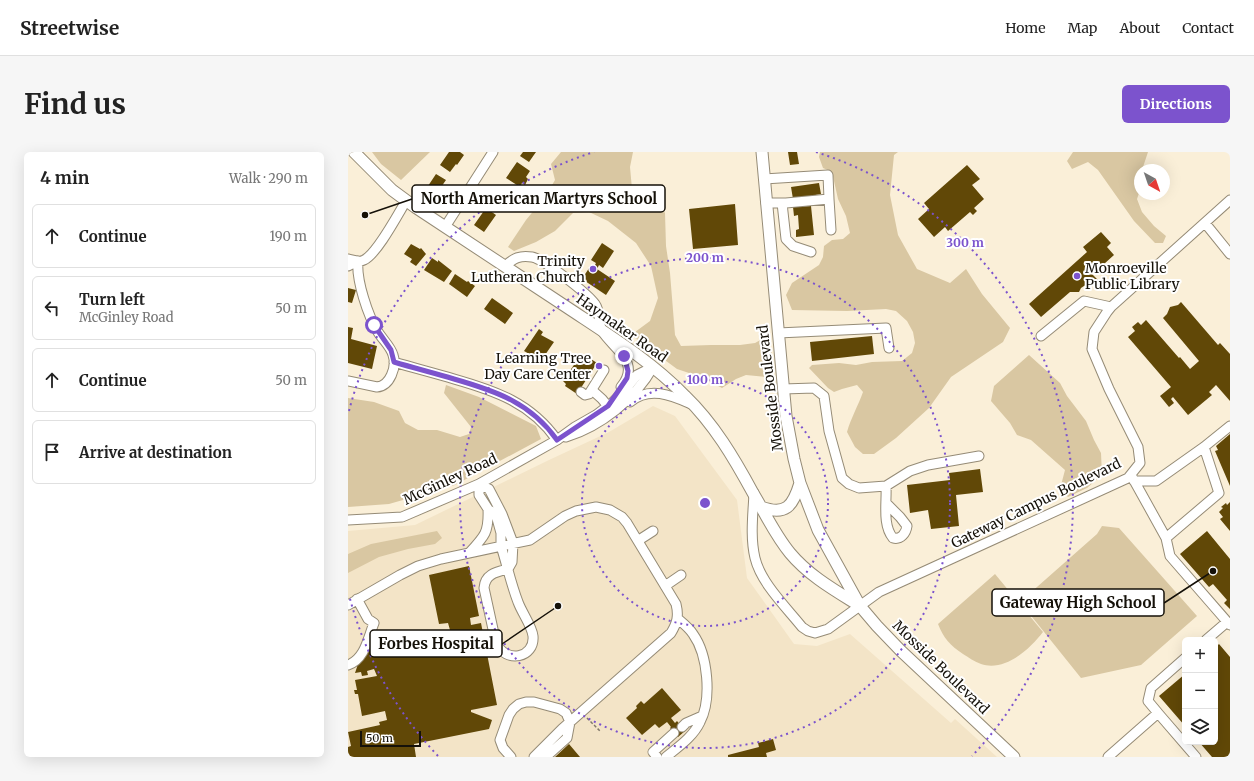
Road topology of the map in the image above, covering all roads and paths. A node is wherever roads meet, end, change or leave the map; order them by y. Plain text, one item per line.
1 (353, 152) edge
2 (493, 152) edge
3 (762, 152) edge
4 (348, 154) edge
5 (764, 179) junction
6 (829, 199) junction
7 (1230, 200) edge
8 (406, 201) junction
9 (766, 203) junction
10 (782, 203) junction
11 (1205, 223) junction
12 (445, 227) junction
13 (831, 230) dead end
14 (811, 252) dead end
15 (1230, 254) edge
16 (348, 259) edge
17 (358, 261) junction
18 (348, 266) edge
19 (505, 266) junction
20 (1111, 307) junction
21 (601, 330) junction
22 (778, 333) junction
23 (1041, 336) dead end
24 (889, 348) dead end
25 (394, 362) junction
26 (653, 367) junction
27 (604, 370) dead end
28 (348, 381) edge
29 (783, 389) junction
30 (592, 390) junction
31 (581, 392) dead end
32 (694, 405) junction
33 (610, 409) junction
34 (1230, 426) edge
35 (557, 440) junction
36 (1204, 447) junction
37 (979, 456) dead end
38 (1132, 478) junction
39 (800, 483) junction
40 (479, 484) junction
41 (886, 486) junction
42 (754, 493) junction
43 (887, 504) dead end
44 (761, 507) junction
45 (488, 509) junction
46 (348, 520) edge
47 (653, 531) dead end
48 (1166, 538) junction
49 (639, 540) junction
50 (514, 543) junction
51 (501, 546) junction
52 (469, 553) junction
53 (508, 569) junction
54 (681, 576) dead end
55 (665, 586) junction
56 (357, 600) junction
57 (348, 605) edge
58 (860, 606) junction
59 (678, 619) junction
60 (1229, 623) edge
61 (1210, 637) edge
62 (1182, 661) edge
63 (348, 665) edge
64 (581, 712) junction
65 (1158, 713) junction
66 (702, 716) junction
67 (570, 722) junction
68 (682, 727) dead end
69 (600, 731) dead end
70 (674, 733) dead end
71 (535, 756) edge
72 (511, 757) edge
73 (657, 757) edge
74 (666, 757) edge
75 (1014, 757) edge
76 (1108, 757) edge
77 (1196, 757) edge

1 - 4 street
1 - 8 main road, Haymaker Road
2 - 12 street
3 - 5 main road, Mosside Boulevard
5 - 6 street
5 - 9 main road, Mosside Boulevard
6 - 10 street
6 - 13 street
7 - 11 street, Gateway Campus Boulevard
8 - 12 main road, Haymaker Road
8 - 17 street
9 - 10 street
9 - 22 main road, Mosside Boulevard
10 - 14 street
11 - 15 street
11 - 20 street, Gateway Campus Boulevard
12 - 19 main road, Haymaker Road
16 - 17 street
17 - 18 street
17 - 25 street
19 - 21 main road, Haymaker Road
19 - 21 street
20 - 23 street
20 - 38 street, Gateway Campus Boulevard
21 - 26 main road, Haymaker Road
21 - 33 street
22 - 24 street
22 - 29 main road, Mosside Boulevard
25 - 28 street
25 - 35 street
26 - 32 main road, Haymaker Road
26 - 33 street, McGinley Road
27 - 30 street
29 - 39 main road, Mosside Boulevard
29 - 41 street
30 - 31 street
30 - 33 street
32 - 33 street
32 - 42 main road, Haymaker Road
33 - 35 street, McGinley Road
34 - 36 street
35 - 40 street, McGinley Road
36 - 38 street
36 - 48 street
37 - 41 street
38 - 48 street
38 - 58 street, Gateway Campus Boulevard
39 - 44 main road
39 - 58 main road, Mosside Boulevard
40 - 45 street
40 - 46 street, McGinley Road
40 - 50 street
41 - 43 street
42 - 44 main road, Haymaker Road
42 - 58 street, Gateway Campus Boulevard
44 - 58 main road, Haymaker Road
45 - 51 street
45 - 52 street
47 - 49 street
48 - 60 street
49 - 50 street
49 - 55 street
50 - 51 street
50 - 53 street
51 - 52 street
51 - 53 street
52 - 56 street
53 - 53 street
54 - 55 street
55 - 59 street
56 - 57 street
56 - 63 street
58 - 75 main road, Mosside Boulevard
59 - 64 street
59 - 66 street
60 - 61 street
62 - 65 street
64 - 67 street
64 - 69 path
65 - 76 street
65 - 77 street
66 - 68 street
66 - 74 street
67 - 71 street
67 - 72 street
70 - 73 street

